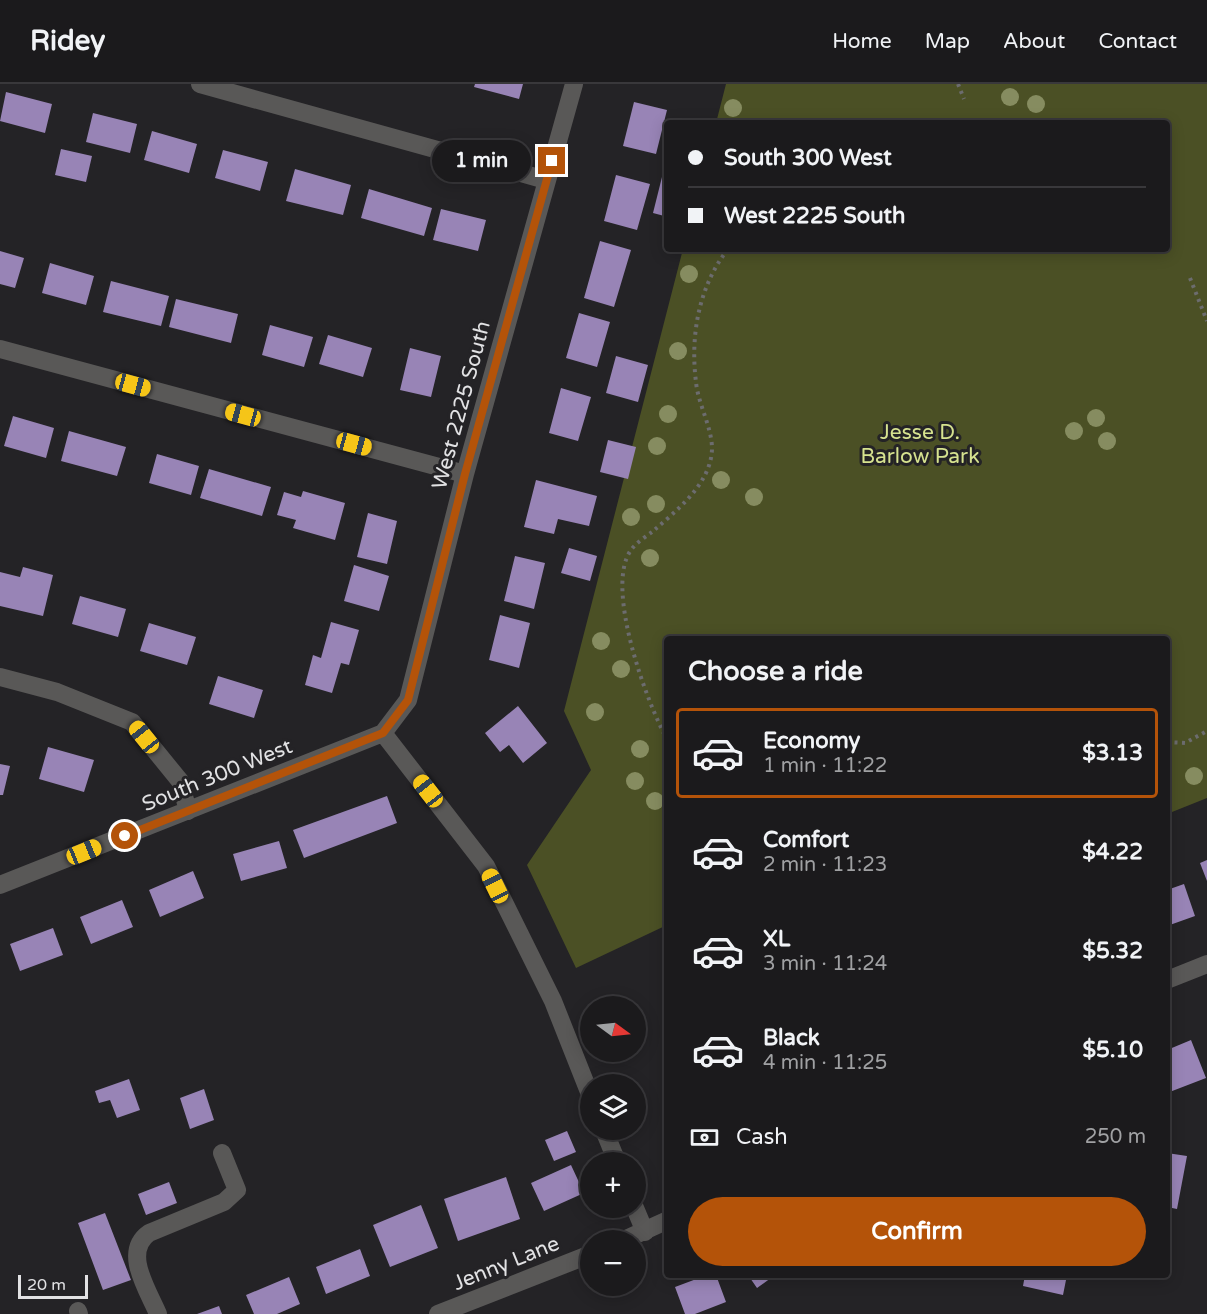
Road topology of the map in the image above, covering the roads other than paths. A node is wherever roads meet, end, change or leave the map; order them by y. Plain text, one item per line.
1 (200, 84) edge
2 (574, 84) edge
3 (546, 180) junction
4 (0, 350) edge
5 (465, 474) junction
6 (0, 677) edge
7 (383, 733) junction
8 (188, 811) junction
9 (0, 885) edge
10 (1207, 964) edge
11 (1170, 979) edge
12 (582, 1074) edge
13 (222, 1153) dead end
14 (664, 1222) edge
15 (646, 1231) edge
16 (580, 1258) edge
17 (158, 1314) edge
18 (438, 1314) edge

1 - 3 street
2 - 3 street, West 2225 South
3 - 5 street, West 2225 South
4 - 5 street
5 - 7 street, West 2225 South
6 - 8 street
7 - 8 street, South 300 West
7 - 12 street
8 - 9 street, South 300 West
10 - 11 street
13 - 17 street
14 - 15 street
16 - 18 street, Jenny Lane

